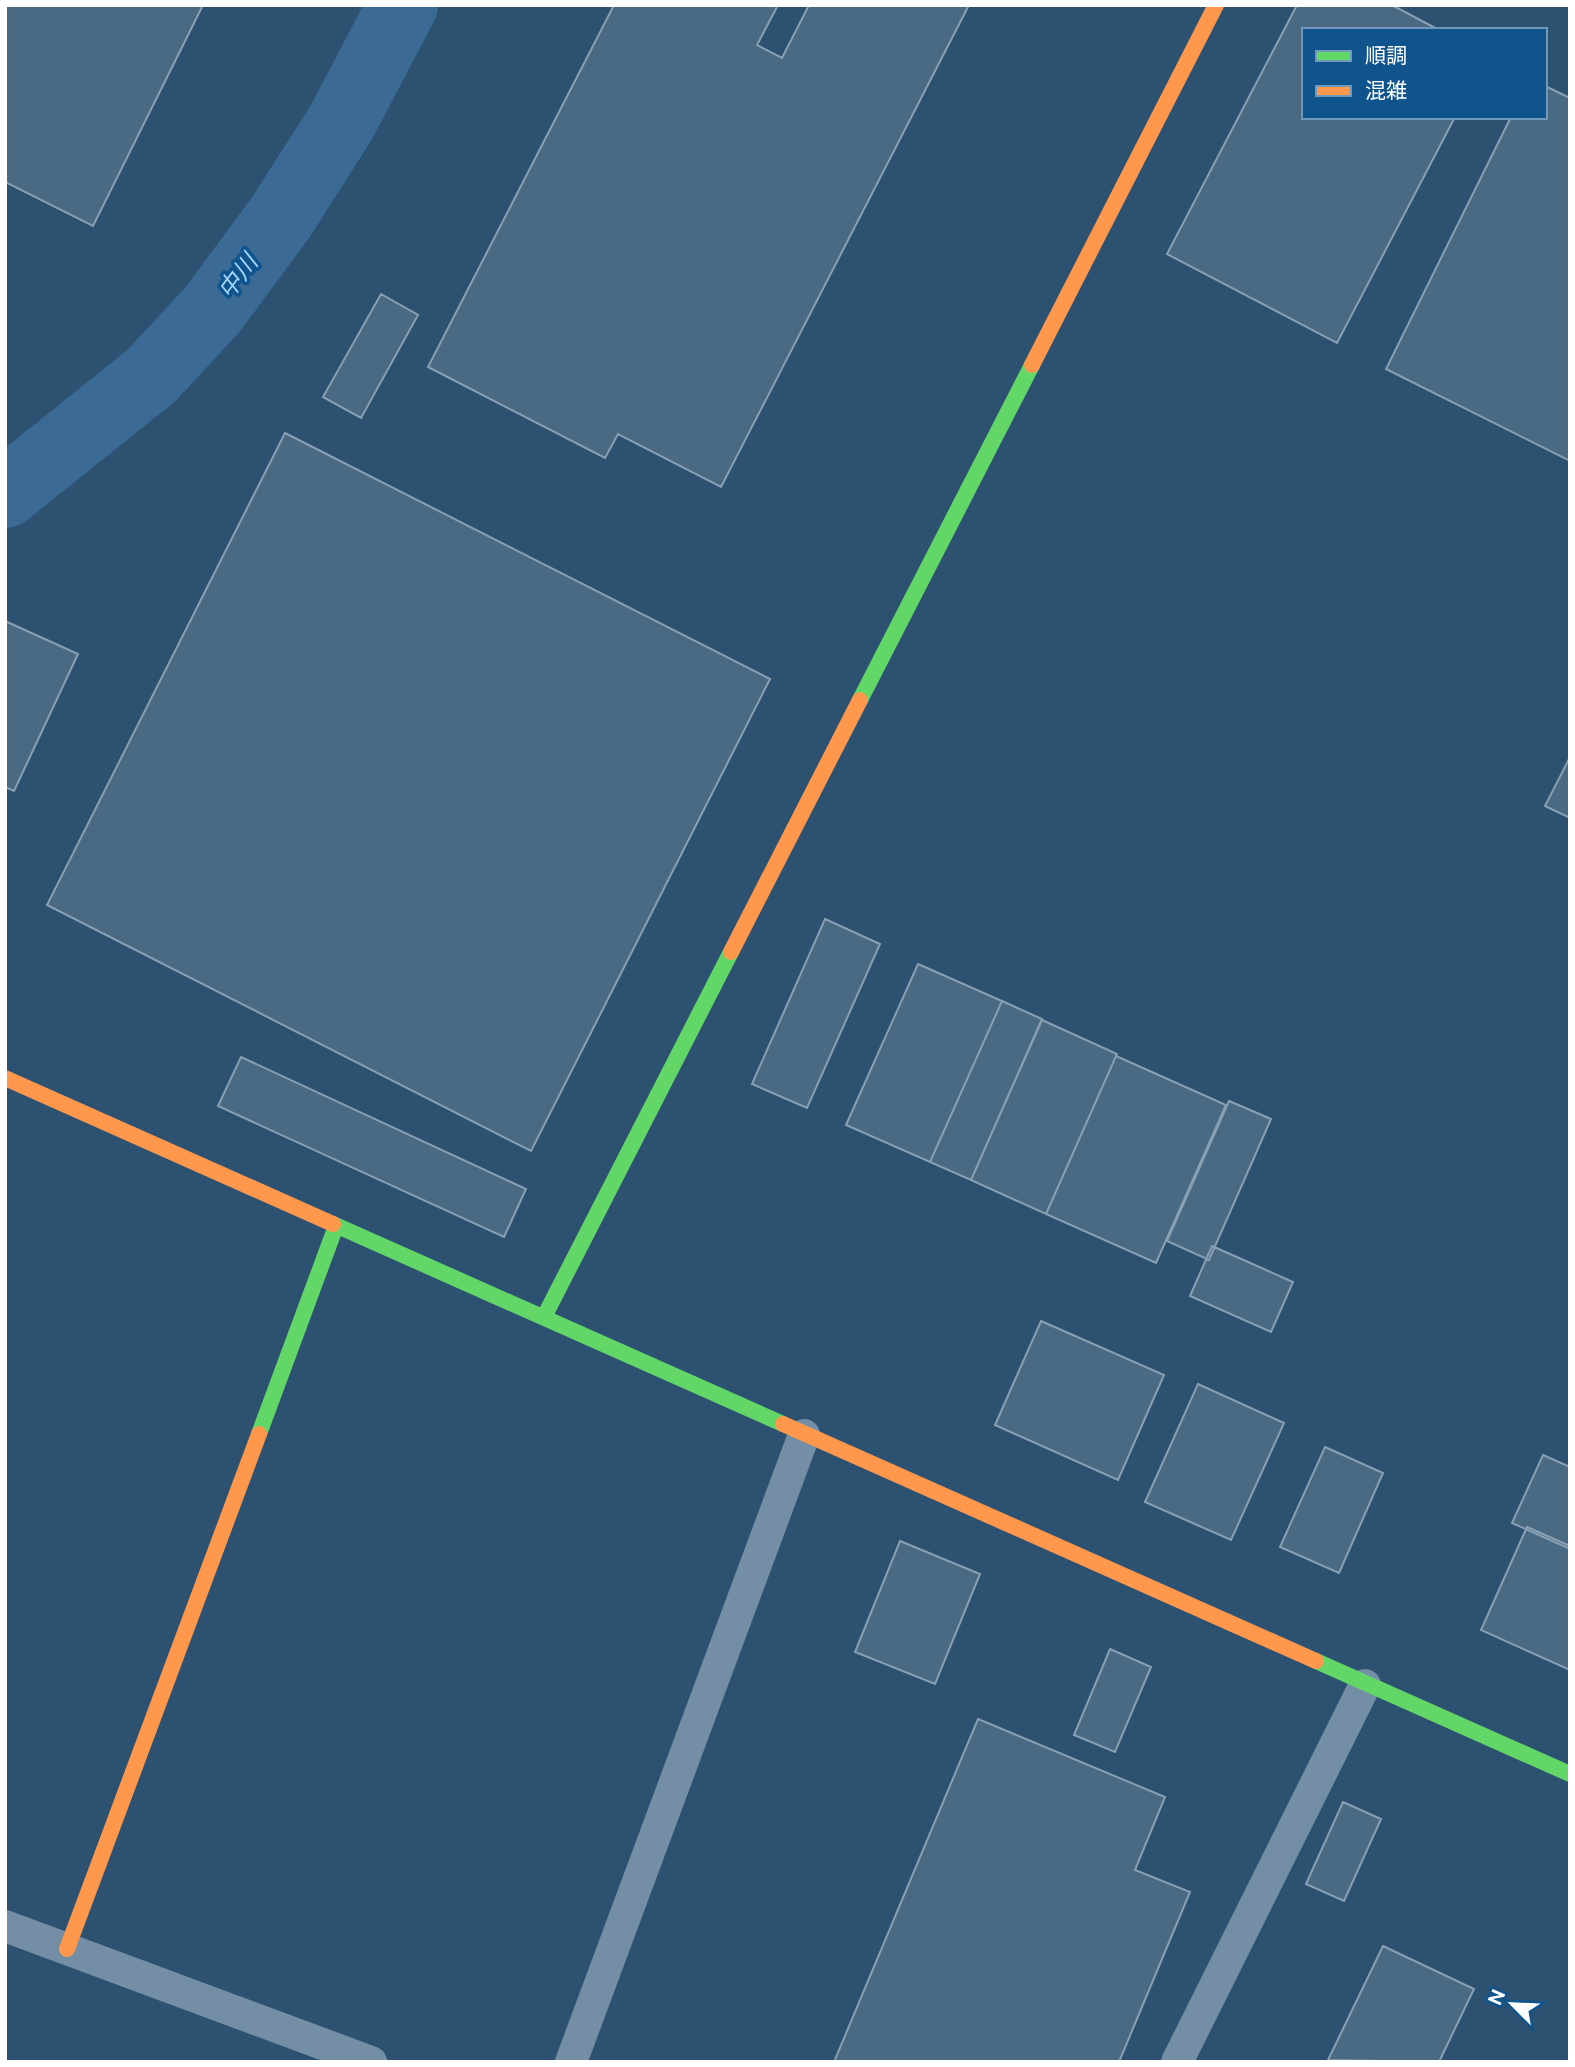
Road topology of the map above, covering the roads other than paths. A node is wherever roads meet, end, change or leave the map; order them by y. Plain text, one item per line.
1 (1216, 5) edge
2 (5, 1078) edge
3 (336, 1226) junction
4 (544, 1317) junction
5 (804, 1435) junction
6 (1365, 1685) junction
7 (1570, 1774) edge
8 (5, 1926) edge
9 (67, 1949) junction
10 (336, 2056) edge
11 (371, 2062) edge
12 (571, 2062) edge
13 (1177, 2062) edge

1 - 4 street
2 - 3 street
3 - 4 street
3 - 9 street
4 - 5 street
5 - 6 street
5 - 12 street
6 - 7 street
6 - 13 street
8 - 9 street
9 - 10 street
10 - 11 street

